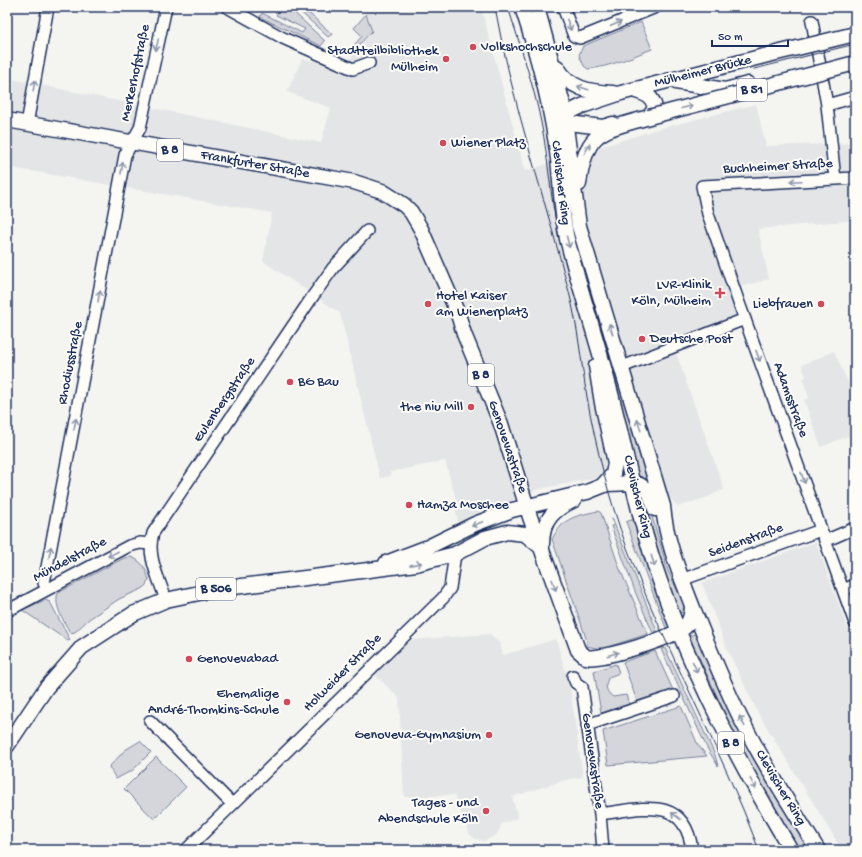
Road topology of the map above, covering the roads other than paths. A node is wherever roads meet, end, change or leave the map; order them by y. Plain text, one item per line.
1 (48, 7) edge
2 (166, 7) edge
3 (227, 7) edge
4 (522, 7) edge
5 (536, 7) edge
6 (564, 7) edge
7 (656, 7) edge
8 (812, 21) dead end
9 (855, 34) edge
10 (855, 56) edge
11 (553, 62) junction
12 (369, 63) dead end
13 (855, 63) edge
14 (669, 81) junction
15 (627, 92) junction
16 (855, 97) edge
17 (827, 104) junction
18 (649, 117) junction
19 (566, 118) junction
20 (7, 120) edge
21 (551, 121) junction
22 (27, 124) junction
23 (132, 143) junction
24 (855, 178) edge
25 (835, 179) junction
26 (702, 186) joint
27 (576, 200) junction
28 (404, 204) joint
29 (367, 232) dead end
30 (588, 310) junction
31 (745, 319) junction
32 (622, 367) junction
33 (633, 482) junction
34 (602, 486) junction
35 (587, 492) junction
36 (527, 506) junction
37 (855, 528) edge
38 (665, 529) junction
39 (823, 535) junction
40 (485, 538) junction
41 (150, 544) junction
42 (542, 548) junction
43 (455, 554) junction
44 (364, 572) junction
45 (681, 580) junction
46 (855, 585) edge
47 (47, 589) junction
48 (843, 590) junction
49 (166, 600) junction
50 (692, 605) junction
51 (7, 611) edge
52 (855, 623) edge
53 (679, 631) junction
54 (573, 676) dead end
55 (674, 696) dead end
56 (150, 721) dead end
57 (587, 725) junction
58 (7, 746) edge
59 (232, 804) junction
60 (600, 814) junction
61 (186, 850) edge
62 (603, 850) edge
63 (692, 850) edge
64 (791, 850) edge
65 (818, 850) edge

22 -> 1 street
2 -> 23 street, Merkerhofstraße
3 - 12 street
4 - 21 main road, Clevischer Ring
5 - 11 main road, Clevischer Ring
6 -> 7 street
8 - 17 street
9 - 14 main road, Mülheimer Brücke / B 51, bridge
10 - 14 main road, Mülheimer Brücke / B 51
15 -> 11 main road
11 - 19 main road, Clevischer Ring
18 -> 13 main road, Mülheimer Brücke / B 51, bridge
14 - 15 main road, Mülheimer Brücke / B 51
15 - 18 main road
15 - 19 main road, B 51
16 - 17 street
17 - 25 street
18 - 19 main road, B 51
27 -> 18 main road, B 51
19 - 21 main road, B 51
19 - 27 main road, Clevischer Ring
20 - 22 main road, Frankfurter Straße / B 8
21 -> 30 main road, Clevischer Ring
22 - 23 main road, Frankfurter Straße / B 8
23 - 28 main road, Frankfurter Straße / B 8
47 -> 23 street, Rhodiusstraße
24 - 25 street, Buchheimer Straße
25 -> 26 street, Buchheimer Straße
26 - 31 street, Adamsstraße
32 -> 27 main road, Clevischer Ring
28 - 36 main road, Genovevastraße / B 8
29 - 41 street, Eulenbergstraße
30 - 33 main road, Clevischer Ring
30 - 34 main road
31 - 32 street
31 -> 39 street, Adamsstraße
38 -> 32 main road, Clevischer Ring
33 - 34 main road
33 - 38 main road
33 -> 53 main road, Clevischer Ring
34 - 35 main road
35 - 36 main road
35 - 42 main road
36 - 40 main road
36 - 42 main road, Genovevastraße / B 8
36 -> 44 main road, B 506
37 - 39 street, Seidenstraße
38 - 45 main road, Clevischer Ring
39 - 45 street, Seidenstraße
39 - 48 street, Adamsstraße
40 - 42 main road, B 506
40 - 43 main road, B 506
41 -> 47 street, Mündelstraße
41 - 49 street
42 -> 53 main road, Genovevastraße / B 8
44 -> 43 main road, B 506
43 - 59 street, Holweider Straße
44 - 49 main road, B 506
45 - 50 main road, Clevischer Ring
46 - 48 street
47 - 51 street, Mündelstraße
48 - 52 street, Adamsstraße
49 - 58 main road, B 506
50 - 53 main road
65 -> 50 main road, Clevischer Ring / B 8
53 -> 64 main road, Clevischer Ring / B 8
54 - 57 street, Genovevastraße
55 - 57 street
56 - 59 street
57 - 60 street, Genovevastraße
59 - 61 street, Holweider Straße
60 - 62 street, Genovevastraße
63 -> 60 street

